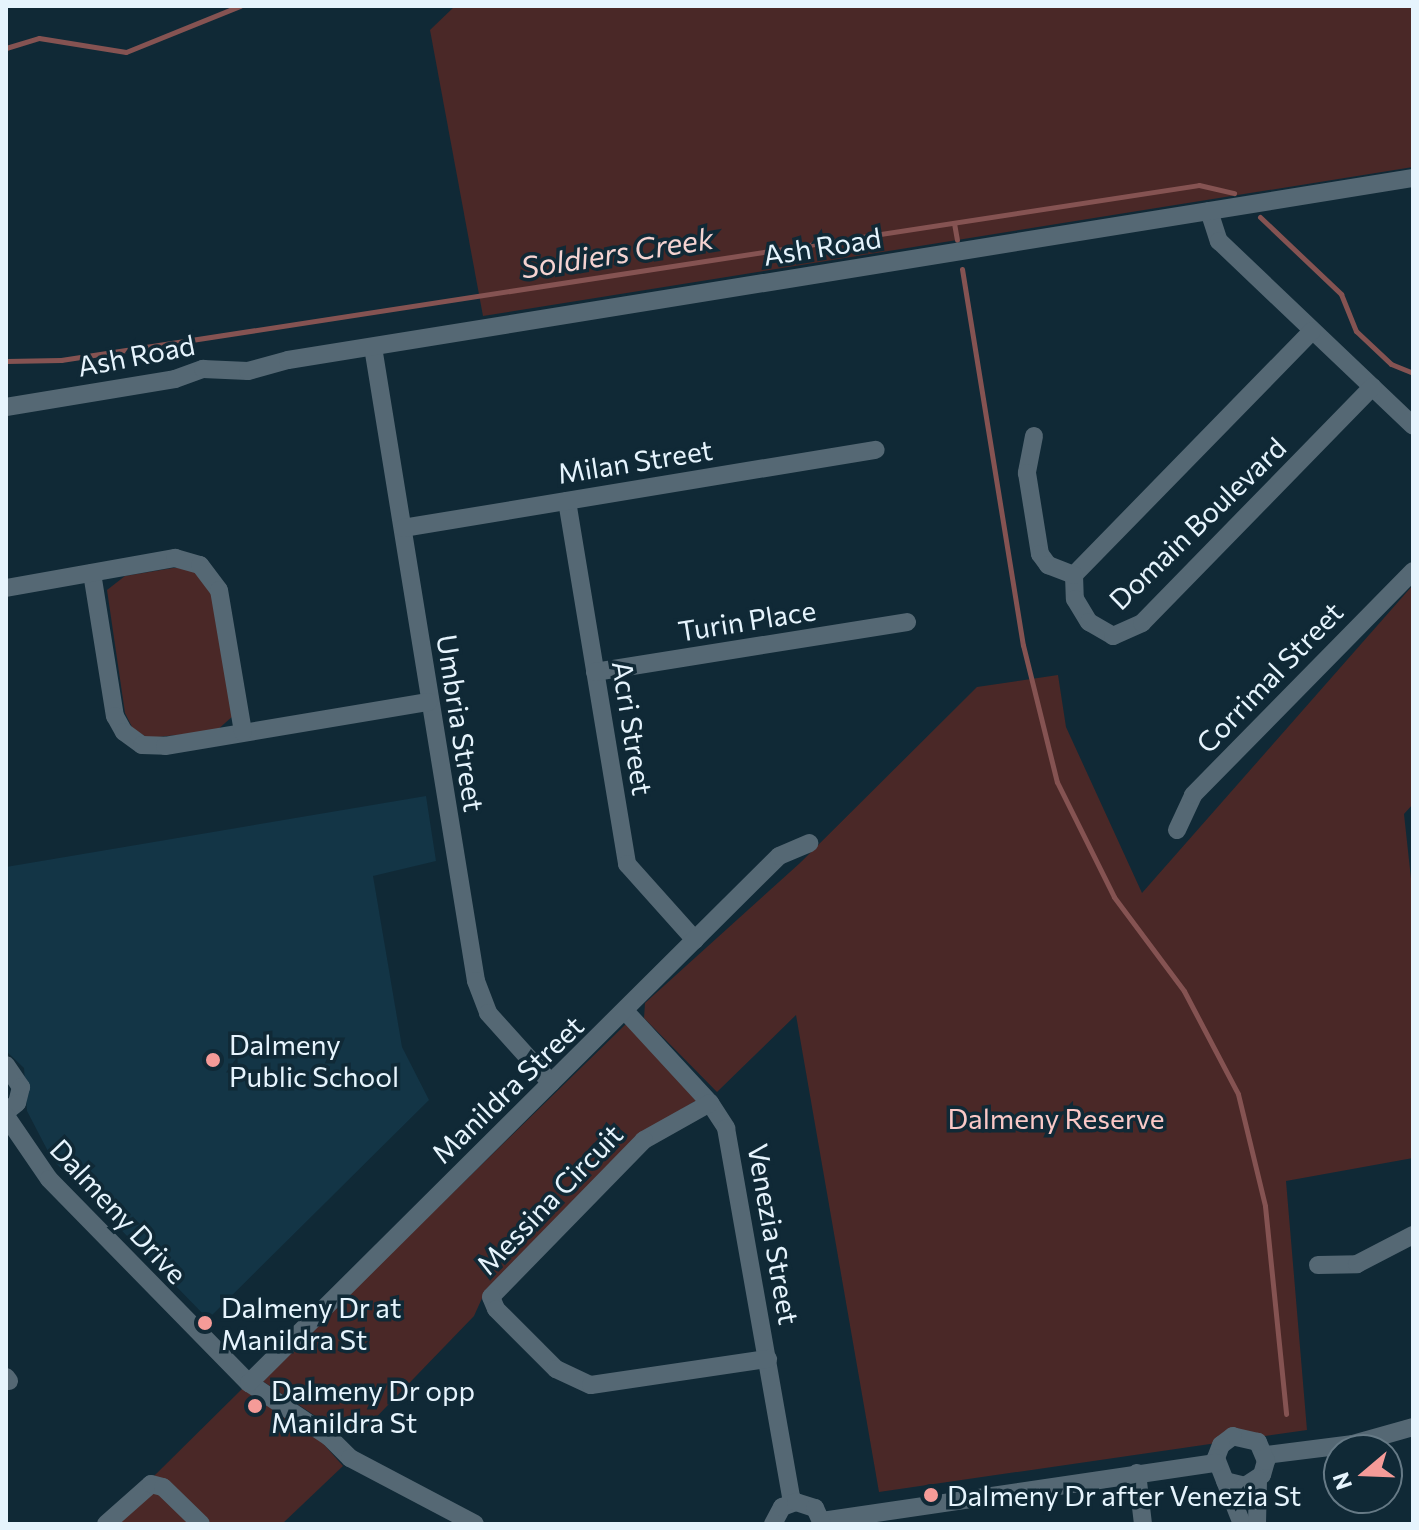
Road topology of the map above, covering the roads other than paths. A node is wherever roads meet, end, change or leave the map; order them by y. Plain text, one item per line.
1 (1413, 178) edge
2 (1209, 211) junction
3 (1312, 331) junction
4 (373, 347) junction
5 (1372, 387) junction
6 (6, 407) edge
7 (1413, 426) edge
8 (1034, 436) dead end
9 (876, 450) dead end
10 (567, 501) junction
11 (403, 528) junction
12 (1413, 571) edge
13 (92, 573) junction
14 (1074, 575) junction
15 (6, 588) edge
16 (907, 622) dead end
17 (595, 672) junction
18 (428, 702) junction
19 (243, 732) junction
20 (1177, 830) dead end
21 (809, 843) dead end
22 (695, 940) junction
23 (626, 1012) junction
24 (6, 1065) edge
25 (551, 1083) junction
26 (710, 1103) junction
27 (6, 1114) edge
28 (1413, 1235) edge
29 (1318, 1265) dead end
30 (768, 1359) junction
31 (249, 1383) junction
32 (1413, 1427) edge
33 (1266, 1455) junction
34 (1216, 1463) junction
35 (1137, 1473) junction
36 (1258, 1479) junction
37 (1225, 1481) junction
38 (792, 1502) junction
39 (822, 1523) edge
40 (106, 1524) edge
41 (201, 1524) edge
42 (473, 1524) edge
43 (773, 1524) edge
44 (1143, 1524) edge
45 (1242, 1524) edge
46 (1257, 1524) edge

1 - 2 street, Ash Road
2 - 3 street
2 - 4 street, Ash Road
3 - 5 street
3 - 14 street, Domain Boulevard
4 - 6 street, Ash Road
4 - 11 street, Umbria Street
5 - 7 street
5 - 14 street, Domain Boulevard
8 - 14 street, Domain Boulevard
9 - 10 street, Milan Street
10 - 11 street, Milan Street
10 - 17 street, Acri Street
11 - 18 street, Umbria Street
12 - 20 street, Corrimal Street
13 - 15 street
13 - 19 street
13 - 19 street
16 - 17 street, Turin Place
17 - 22 street, Acri Street
18 - 19 street
18 - 25 street, Umbria Street
21 - 22 street, Manildra Street
22 - 23 street, Manildra Street
23 - 25 street, Manildra Street
23 - 26 street, Venezia Street
24 - 27 street
25 - 31 street, Manildra Street
26 - 30 street, Venezia Street
26 - 30 street, Messina Circuit
27 - 31 street, Dalmeny Drive
28 - 29 street
30 - 38 street, Venezia Street
31 - 42 street, Dalmeny Drive
32 - 33 street
33 - 34 street
33 - 36 street
34 - 35 street
34 - 37 street
35 - 39 street
35 - 44 street
36 - 37 street
36 - 46 street
37 - 45 street
38 - 39 street
38 - 43 street
40 - 41 street

